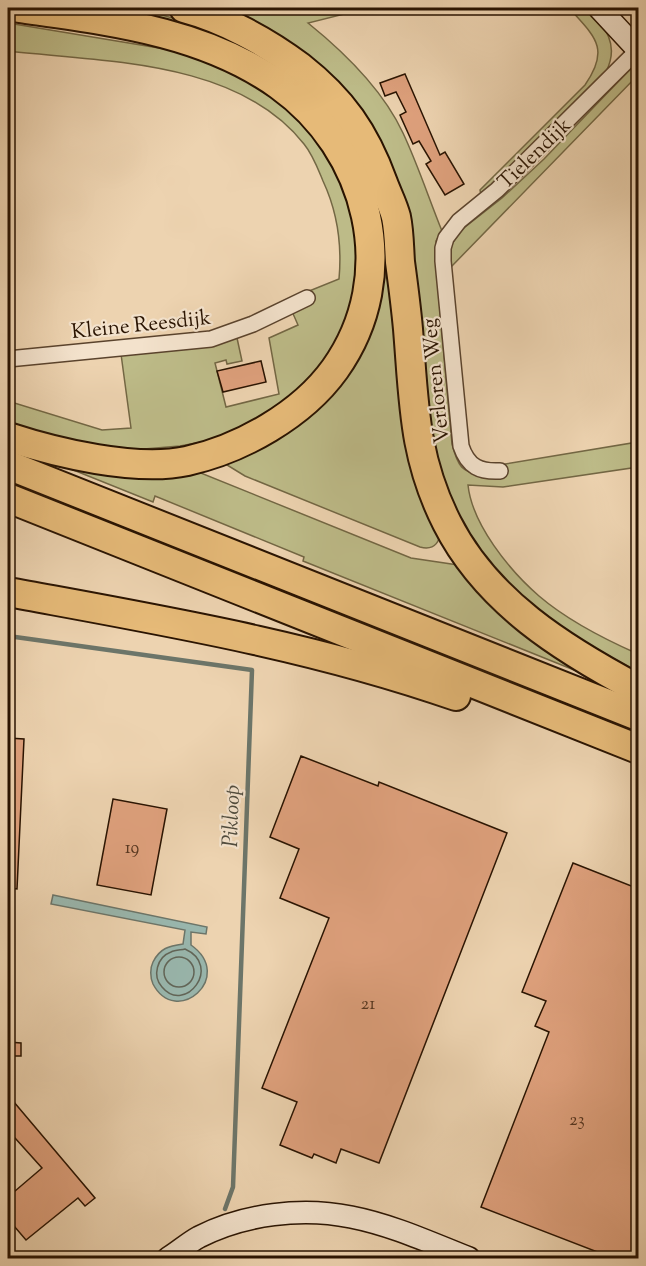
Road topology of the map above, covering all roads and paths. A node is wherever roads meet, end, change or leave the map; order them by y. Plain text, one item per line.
1 (19, 8) edge
2 (184, 8) edge
3 (599, 8) edge
4 (639, 50) edge
5 (443, 261) joint
6 (307, 298) dead end
7 (8, 359) edge
8 (8, 437) edge
9 (8, 465) edge
10 (500, 471) dead end
11 (8, 498) edge
12 (8, 592) edge
13 (639, 689) edge
14 (639, 716) edge
15 (588, 729) junction
16 (639, 749) edge
17 (168, 1258) edge
18 (469, 1258) edge

1 - 8 highway
2 - 13 highway
3 - 4 street, Tielendijk
4 - 5 street, Tielendijk
5 - 10 street, Verloren Weg
6 - 7 street, Kleine Reesdijk
9 - 14 highway
11 - 15 highway
12 - 15 highway
15 - 16 highway
17 - 18 street

